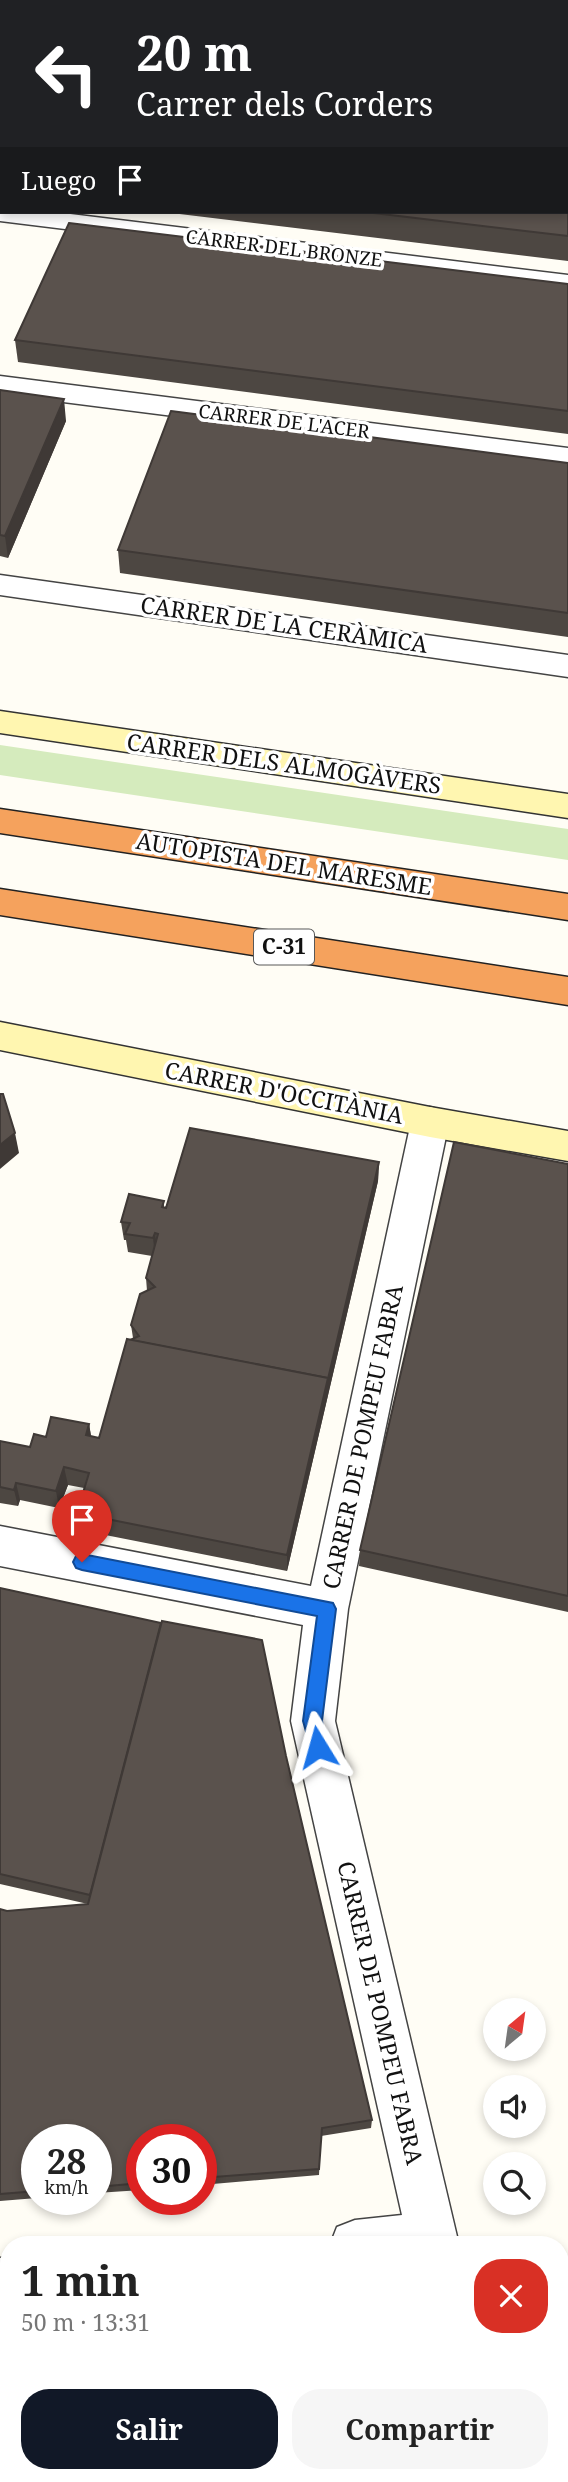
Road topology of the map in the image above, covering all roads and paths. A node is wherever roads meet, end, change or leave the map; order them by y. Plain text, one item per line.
1 (8, 214) edge
2 (568, 283) edge
3 (0, 385) edge
4 (568, 457) edge
5 (0, 584) edge
6 (568, 666) edge
7 (0, 722) edge
8 (568, 806) edge
9 (0, 821) edge
10 (0, 902) edge
11 (568, 906) edge
12 (568, 991) edge
13 (0, 1036) edge
14 (430, 1122) junction
15 (568, 1146) edge
16 (0, 1546) edge
17 (327, 1609) junction
18 (432, 2236) edge

1 - 2 street, CARRER DEL BRONZE
3 - 4 street, CARRER DE L'ACER
5 - 6 street, CARRER DE LA CERÀMICA
7 - 8 street, CARRER DELS ALMOGÀVERS
9 - 11 highway, AUTOPISTA DEL MARESME
10 - 12 highway, C-31
13 - 14 street, CARRER D'OCCITÀNIA
14 - 15 street, CARRER D'OCCITÀNIA
14 - 17 street, CARRER DE POMPEU FABRA
16 - 17 street
17 - 18 street, CARRER DE POMPEU FABRA

